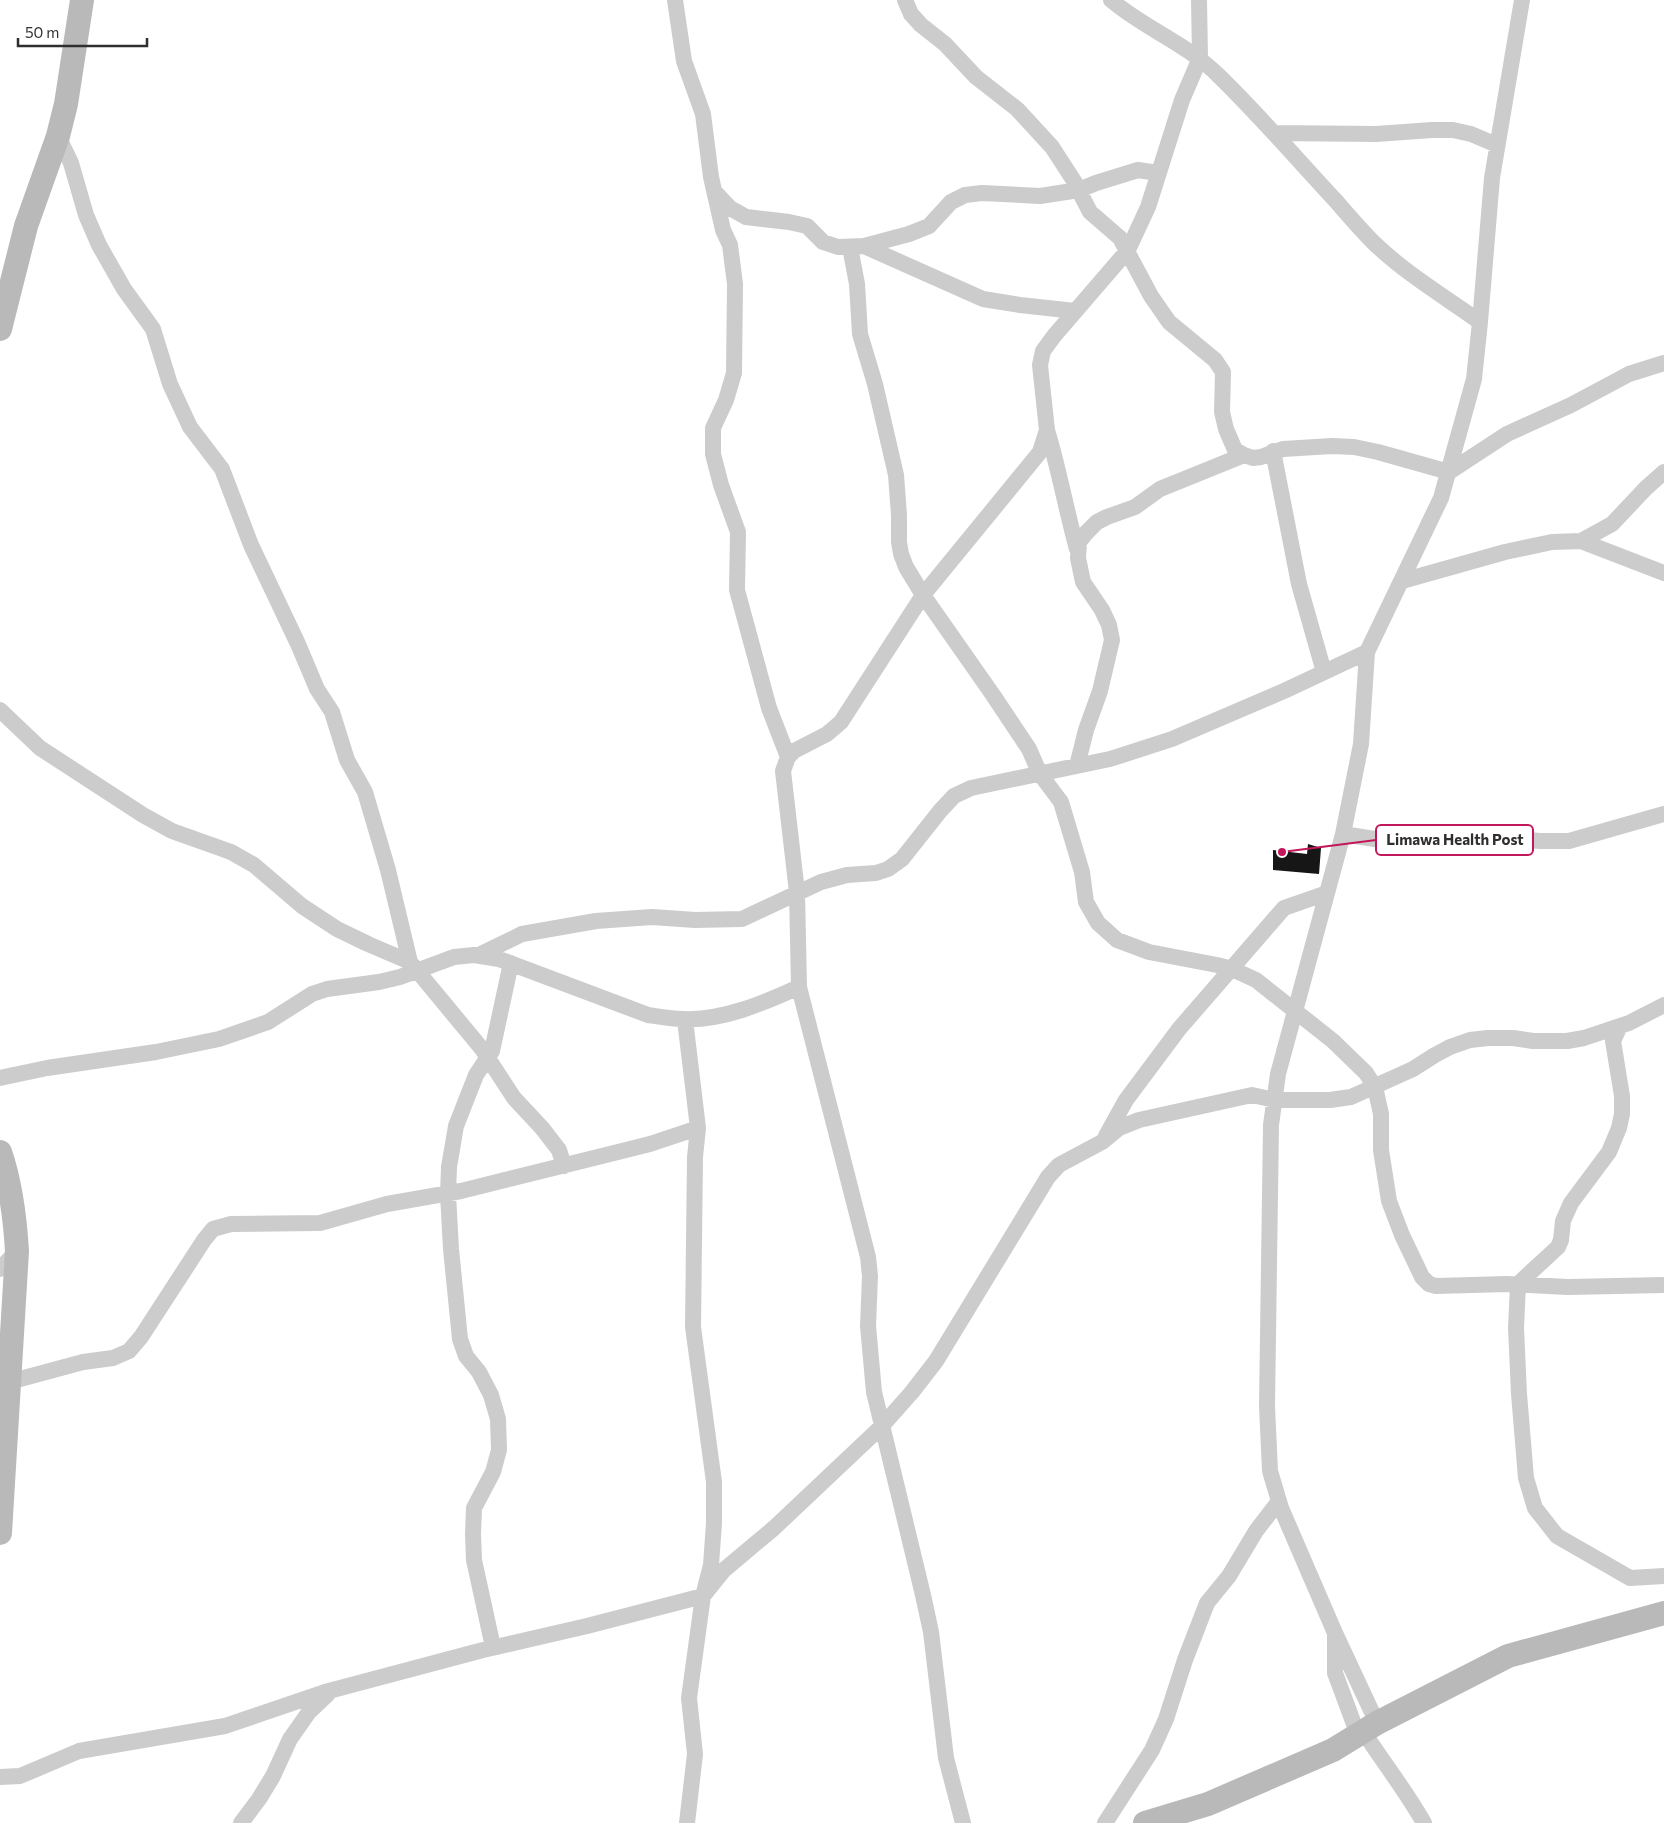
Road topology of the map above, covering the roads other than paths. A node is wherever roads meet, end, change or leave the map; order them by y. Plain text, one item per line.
1 (82, 0) edge
2 (675, 0) edge
3 (905, 0) edge
4 (1111, 0) edge
5 (1199, 0) edge
6 (1522, 0) edge
7 (1200, 58) junction
8 (1274, 134) junction
9 (58, 136) junction
10 (1497, 145) junction
11 (1158, 173) junction
12 (1079, 190) junction
13 (714, 191) junction
14 (857, 247) junction
15 (1128, 250) junction
16 (1075, 311) junction
17 (1480, 322) junction
18 (0, 328) edge
19 (1664, 363) edge
20 (1047, 430) junction
21 (1273, 451) junction
22 (1244, 456) junction
23 (1449, 472) junction
24 (1664, 472) edge
25 (1581, 541) junction
26 (1078, 549) junction
27 (1664, 573) edge
28 (1402, 581) junction
29 (923, 595) junction
30 (1367, 652) junction
31 (1324, 672) junction
32 (0, 710) edge
33 (788, 757) junction
34 (1077, 766) junction
35 (1040, 774) junction
36 (1664, 814) edge
37 (1343, 834) junction
38 (797, 892) junction
39 (1327, 893) junction
40 (478, 955) junction
41 (511, 963) junction
42 (414, 967) junction
43 (1232, 969) junction
44 (799, 987) junction
45 (1664, 1005) edge
46 (1295, 1011) junction
47 (685, 1020) junction
48 (1620, 1026) junction
49 (488, 1057) junction
50 (1278, 1074) junction
51 (0, 1078) edge
52 (1374, 1087) junction
53 (1252, 1095) junction
54 (1275, 1100) junction
55 (698, 1128) junction
56 (1102, 1142) junction
57 (0, 1152) edge
58 (564, 1166) junction
59 (448, 1194) junction
60 (17, 1251) junction
61 (0, 1269) edge
62 (1518, 1284) junction
63 (1664, 1285) edge
64 (9, 1382) junction
65 (881, 1428) junction
66 (1279, 1501) junction
67 (0, 1533) edge
68 (1664, 1576) edge
69 (703, 1596) junction
70 (1664, 1613) edge
71 (1335, 1633) junction
72 (493, 1647) junction
73 (331, 1690) junction
74 (1366, 1729) junction
75 (0, 1777) edge
76 (241, 1823) edge
77 (686, 1823) edge
78 (963, 1823) edge
79 (1105, 1823) edge
80 (1145, 1823) edge
81 (1424, 1823) edge

1 - 9 street
2 - 13 street
3 - 12 street
4 - 7 street
5 - 7 street
6 - 10 street
7 - 8 street
7 - 11 street
8 - 10 street
8 - 17 street
9 - 18 street
9 - 42 street
10 - 17 street
11 - 12 street
11 - 15 street
12 - 14 street
12 - 15 street
13 - 14 street
13 - 33 street
14 - 16 street
14 - 29 street
15 - 16 street
15 - 22 street
16 - 20 street
17 - 23 street
19 - 23 street
20 - 26 street
20 - 29 street
21 - 22 street
21 - 23 street
21 - 31 street
22 - 26 street
23 - 28 street
24 - 25 street
25 - 27 street
25 - 28 street
26 - 34 street
28 - 30 street
29 - 33 street
29 - 35 street
30 - 31 street
30 - 37 street
31 - 34 street
32 - 42 street
33 - 38 street
34 - 35 street
35 - 38 street
35 - 43 street
36 - 37 street
37 - 39 street
38 - 40 street
38 - 44 street
39 - 43 street
39 - 46 street
40 - 41 street
40 - 42 street
41 - 47 street
41 - 49 street
42 - 49 street
42 - 51 street
43 - 46 street
43 - 56 street
44 - 47 street
44 - 65 street
45 - 48 street
46 - 50 street
46 - 52 street
47 - 55 street
48 - 52 street
48 - 62 street
49 - 58 street
49 - 59 street
50 - 53 street
50 - 54 street
52 - 54 street
52 - 62 street
53 - 54 street
53 - 56 street
54 - 66 street
55 - 58 street
55 - 69 street
56 - 65 street
57 - 60 street
58 - 59 street
59 - 64 street
59 - 72 street
60 - 61 street
60 - 64 street
62 - 63 street
62 - 68 street
64 - 67 street
65 - 69 street
65 - 78 street
66 - 71 street
66 - 79 street
69 - 72 street
69 - 77 street
70 - 74 street
71 - 74 street
71 - 74 street
72 - 73 street
73 - 75 street
73 - 76 street
74 - 80 street
74 - 81 street

